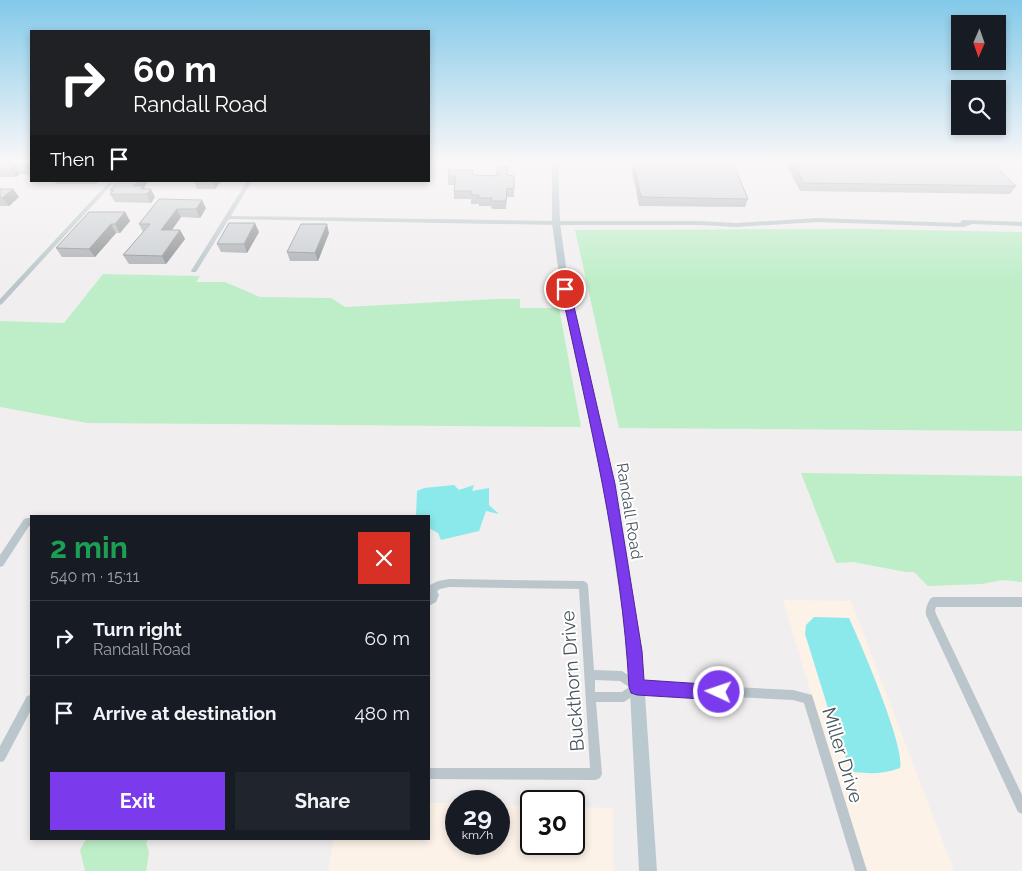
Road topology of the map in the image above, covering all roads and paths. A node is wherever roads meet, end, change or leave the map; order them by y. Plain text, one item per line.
1 (94, 202) edge
2 (237, 202) edge
3 (556, 202) edge
4 (228, 216) junction
5 (556, 223) junction
6 (1022, 224) edge
7 (194, 271) dead end
8 (0, 303) edge
9 (29, 522) edge
10 (0, 563) edge
11 (430, 590) edge
12 (430, 601) edge
13 (1022, 602) edge
14 (590, 675) junction
15 (637, 687) junction
16 (591, 697) junction
17 (30, 702) edge
18 (0, 757) edge
19 (430, 774) edge
20 (1022, 808) edge
21 (648, 871) edge
22 (861, 871) edge

1 - 8 street
2 - 4 street
3 - 5 main road, Randall Road
4 - 5 street
4 - 7 street
5 - 6 street
5 - 15 main road, Randall Road
9 - 10 street
11 - 12 street
11 - 14 street, Buckthorn Drive
13 - 20 street
14 - 15 street
14 - 16 street, Buckthorn Drive
15 - 16 street
15 - 21 main road, Randall Road
15 - 22 street, Miller Drive
16 - 19 street, Buckthorn Drive
17 - 18 street

